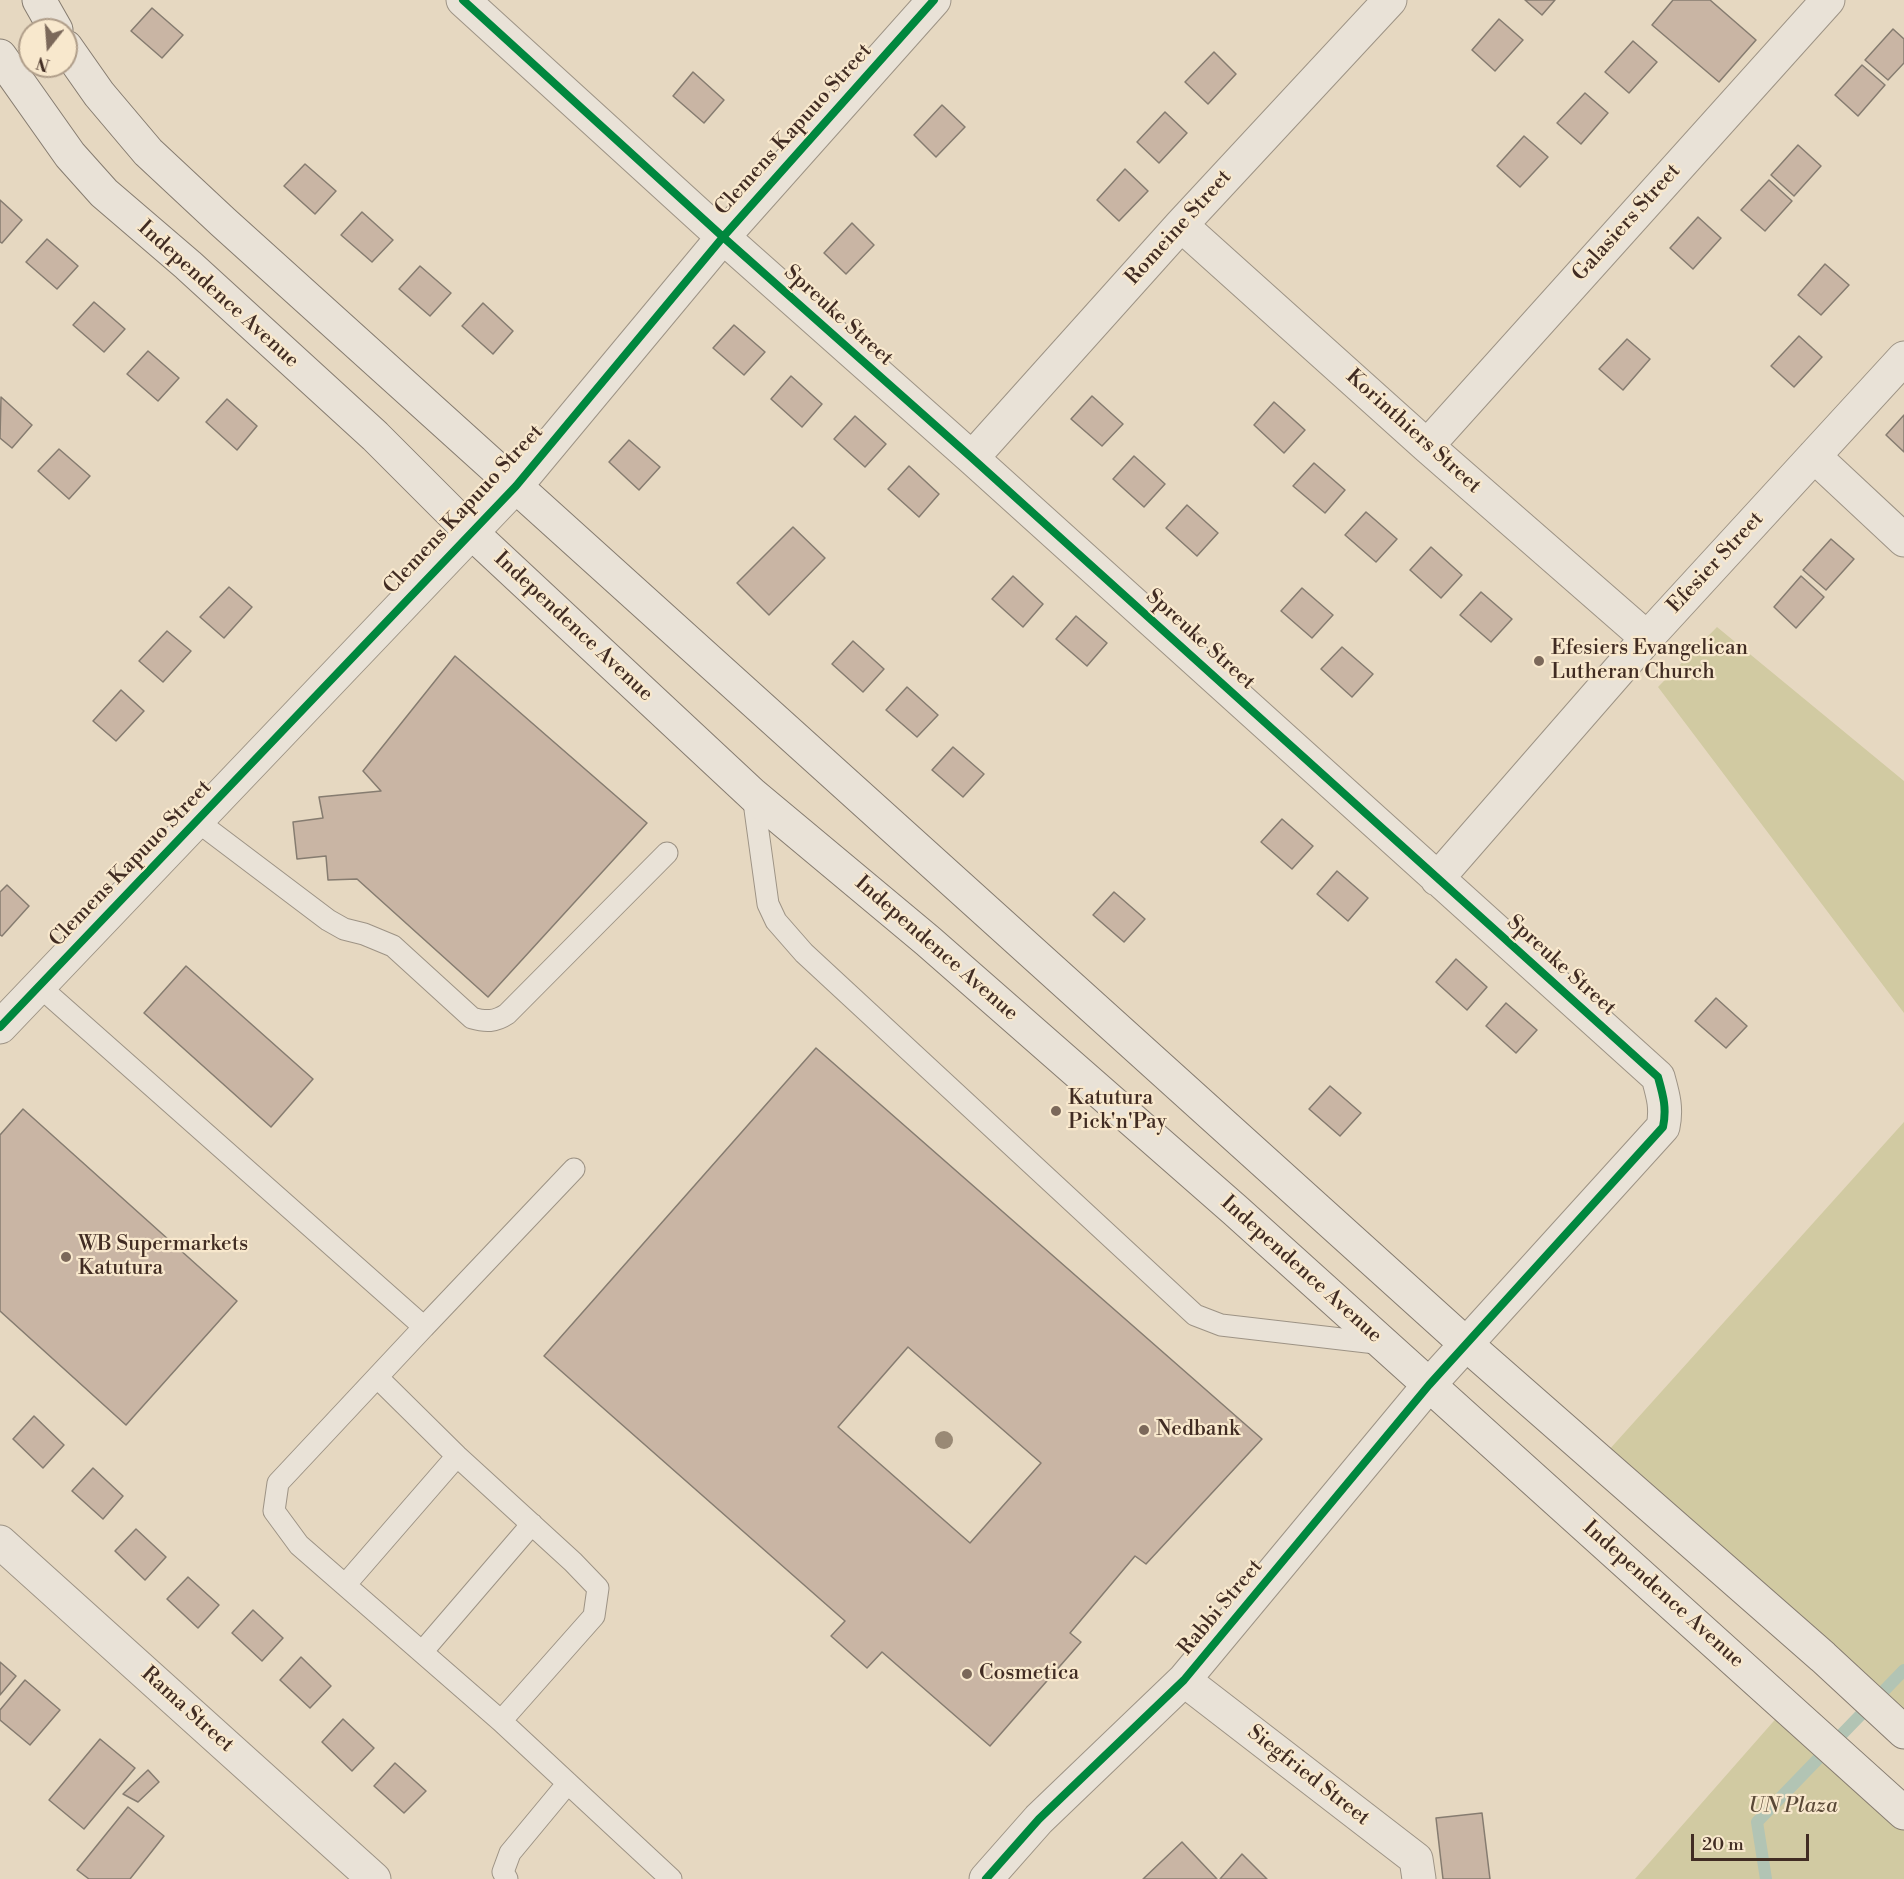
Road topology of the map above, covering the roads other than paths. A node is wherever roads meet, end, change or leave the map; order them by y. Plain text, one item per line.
1 (39, 0) edge
2 (463, 0) edge
3 (933, 0) edge
4 (1390, 0) edge
5 (1828, 0) edge
6 (49, 18) edge
7 (0, 56) edge
8 (78, 64) edge
9 (1181, 225) junction
10 (723, 237) junction
11 (1904, 358) edge
12 (1427, 446) junction
13 (1814, 456) junction
14 (972, 458) junction
15 (516, 486) junction
16 (471, 532) junction
17 (1904, 540) edge
18 (1647, 638) junction
19 (753, 795) junction
20 (196, 821) junction
21 (667, 853) dead end
22 (1437, 879) junction
23 (39, 986) junction
24 (0, 1027) edge
25 (574, 1169) dead end
26 (424, 1327) junction
27 (1466, 1344) junction
28 (1384, 1345) junction
29 (378, 1378) junction
30 (1429, 1385) junction
31 (457, 1456) junction
32 (532, 1524) junction
33 (0, 1542) edge
34 (345, 1585) junction
35 (422, 1652) junction
36 (1184, 1680) junction
37 (501, 1721) junction
38 (1904, 1732) edge
39 (568, 1783) junction
40 (1904, 1813) edge
41 (374, 1879) edge
42 (507, 1879) edge
43 (671, 1879) edge
44 (986, 1879) edge
45 (1419, 1879) edge

1 - 6 street
2 - 10 street, Spreuke Street
3 - 10 street, Clemens Kapuuo Street
4 - 9 street, Romeine Street
5 - 12 street, Galasiers Street
7 - 16 street, Independence Avenue
8 - 15 street
9 - 12 street, Korinthiers Street
9 - 14 street, Romeine Street
10 - 14 street, Spreuke Street
10 - 15 street, Clemens Kapuuo Street
11 - 13 street, Efesier Street
12 - 18 street, Korinthiers Street
13 - 17 street
13 - 18 street, Efesier Street
14 - 22 street, Spreuke Street
15 - 16 street, Clemens Kapuuo Street
15 - 27 street
16 - 19 street, Independence Avenue
16 - 20 street, Clemens Kapuuo Street
18 - 22 street, Efesier Street
19 - 28 street, Independence Avenue
19 - 28 lane
20 - 21 lane
20 - 23 street, Clemens Kapuuo Street
22 - 27 street, Spreuke Street
23 - 24 street, Clemens Kapuuo Street
23 - 26 lane
25 - 26 lane
26 - 29 lane
27 - 30 street, Rabbi Street
27 - 38 street
28 - 30 street, Independence Avenue
29 - 31 lane
29 - 34 lane
30 - 36 street, Rabbi Street
30 - 40 street, Independence Avenue
31 - 32 lane
31 - 34 lane
32 - 35 lane
32 - 37 lane
33 - 41 street, Rama Street
34 - 35 lane
35 - 37 lane
36 - 44 street, Rabbi Street
36 - 45 street, Siegfried Street
37 - 39 lane
39 - 42 lane
39 - 43 lane

